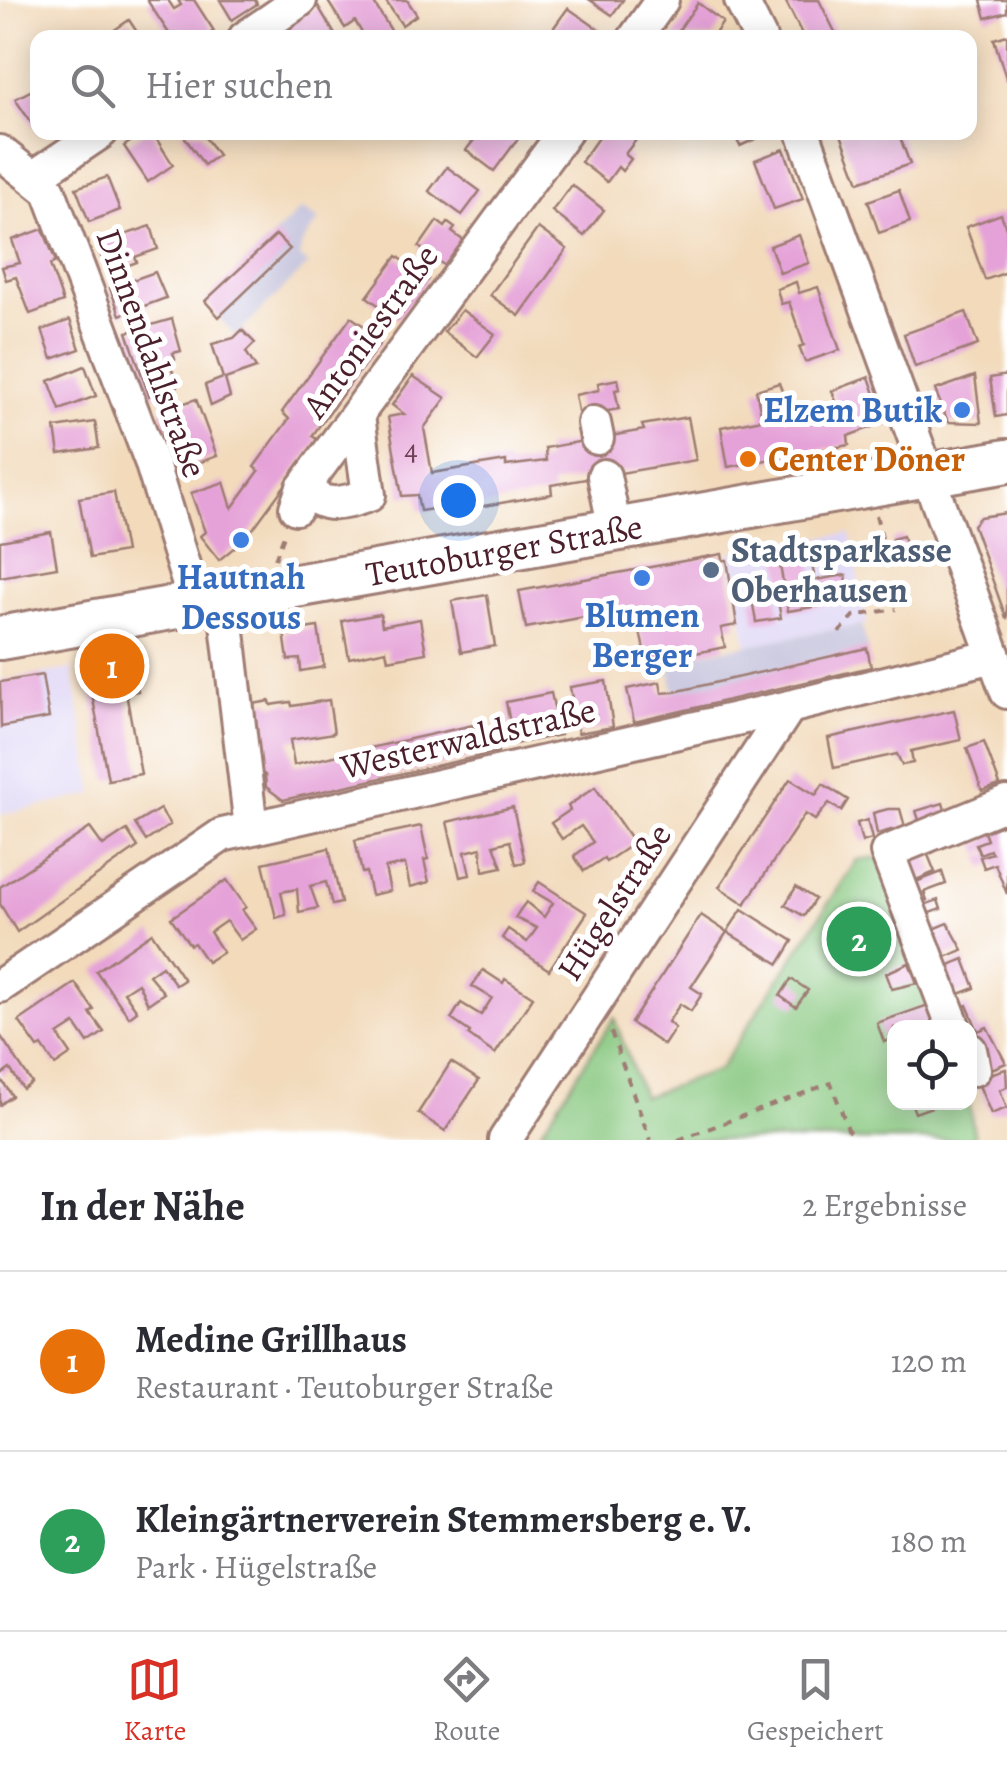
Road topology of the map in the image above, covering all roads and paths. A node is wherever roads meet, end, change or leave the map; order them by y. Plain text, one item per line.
1 (300, 0) edge
2 (662, 0) edge
3 (741, 0) edge
4 (256, 30) edge
5 (641, 30) edge
6 (756, 30) edge
7 (89, 140) edge
8 (560, 140) edge
9 (806, 140) edge
10 (0, 152) edge
11 (34, 176) junction
12 (358, 416) junction
13 (1007, 461) edge
14 (928, 474) junction
15 (604, 476) dead end
16 (299, 498) junction
17 (615, 530) junction
18 (227, 598) junction
19 (896, 609) dead end
20 (839, 633) dead end
21 (0, 638) edge
22 (994, 656) junction
23 (1007, 692) edge
24 (789, 708) junction
25 (1007, 803) edge
26 (251, 828) junction
27 (0, 986) edge
28 (597, 1000) junction
29 (951, 1020) edge
30 (505, 1140) edge
31 (650, 1140) edge
32 (678, 1140) edge
33 (852, 1140) edge

1 - 4 street
2 - 5 street
3 - 6 street
7 - 11 street
8 - 12 street, Antoniestraße
9 - 14 street
10 - 11 street, Dinnendahlstraße
11 - 18 street, Dinnendahlstraße
12 - 16 street, Antoniestraße
12 - 16 street
13 - 14 main road, Teutoburger Straße
14 - 17 main road, Teutoburger Straße
14 - 22 street
15 - 17 street
16 - 18 path
17 - 18 main road, Teutoburger Straße
18 - 21 main road, Teutoburger Straße
18 - 26 street, Dinnendahlstraße
19 - 20 path
22 - 23 street
22 - 24 street, Westerwaldstraße
24 - 26 street, Westerwaldstraße
24 - 28 street, Hügelstraße
25 - 29 street
26 - 27 street, Westerwaldstraße
28 - 30 street, Hügelstraße
28 - 31 path
32 - 33 path

